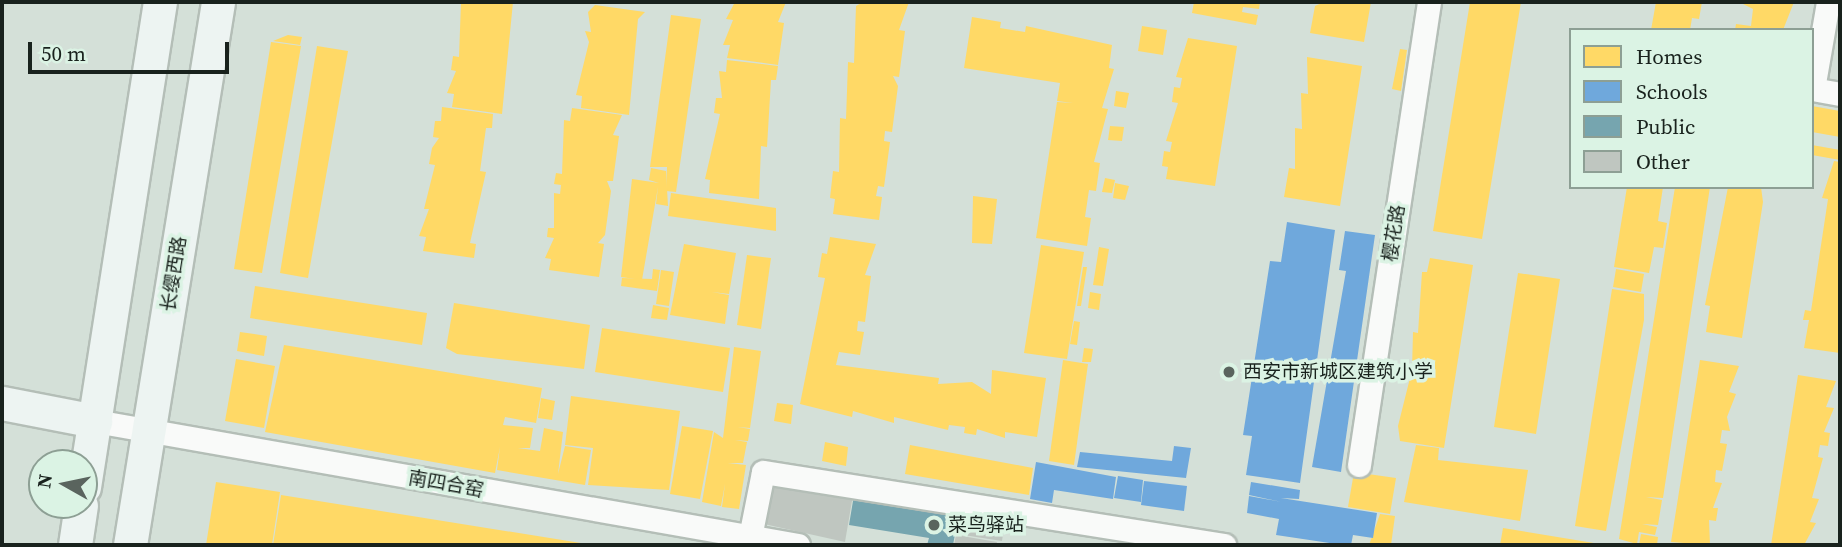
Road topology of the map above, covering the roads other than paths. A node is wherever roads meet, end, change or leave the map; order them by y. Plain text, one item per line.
1 (160, 2) edge
2 (218, 2) edge
3 (1429, 2) edge
4 (1828, 2) edge
5 (1814, 83) edge
6 (1814, 89) edge
7 (1840, 94) edge
8 (2, 403) edge
9 (95, 421) junction
10 (149, 432) junction
11 (90, 449) edge
12 (1359, 465) dead end
13 (79, 519) edge
14 (750, 537) junction
15 (75, 545) edge
16 (130, 545) edge
17 (798, 545) edge
18 (1224, 545) edge

1 - 9 main road
2 - 10 main road, 长缨西路
3 - 12 street, 樱花路
4 - 5 street
6 - 7 street
8 - 9 main road
9 - 10 street, 南四合窑
9 - 11 main road
10 - 14 street, 南四合窑
10 - 16 main road, 长缨西路
13 - 15 main road
14 - 17 street, 南四合窑
14 - 18 street

